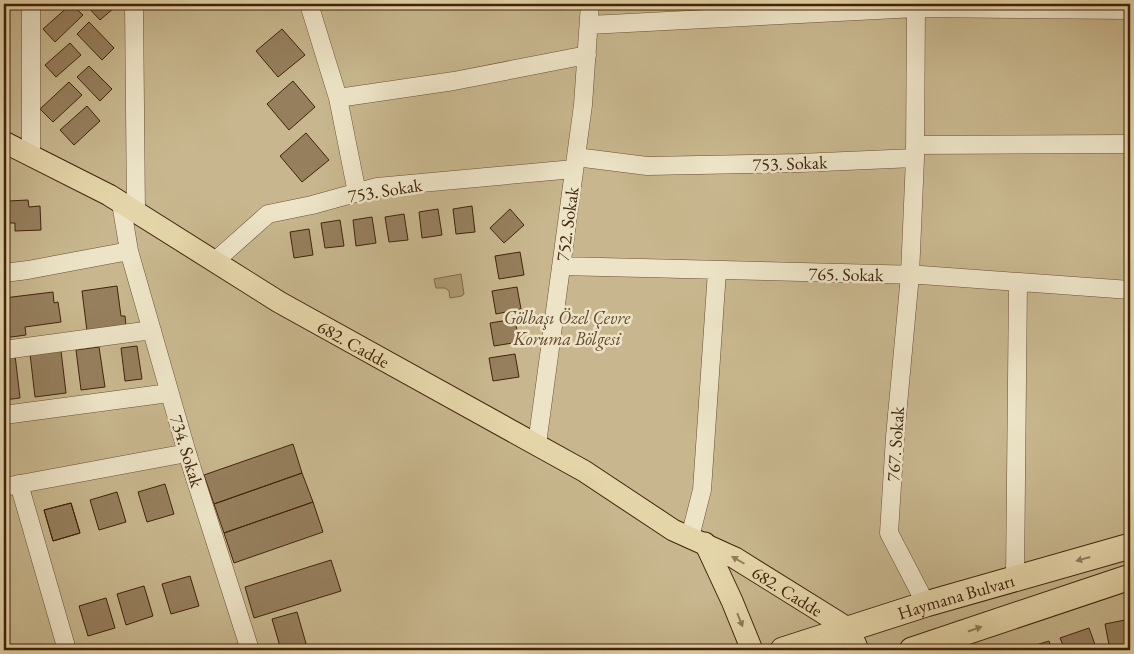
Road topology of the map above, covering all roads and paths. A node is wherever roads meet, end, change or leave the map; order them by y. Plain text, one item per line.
1 (31, 4) edge
2 (134, 4) edge
3 (309, 4) edge
4 (590, 4) edge
5 (916, 6) edge
6 (1062, 7) edge
7 (1130, 10) edge
8 (589, 25) junction
9 (587, 56) junction
10 (338, 98) junction
11 (4, 142) edge
12 (1130, 144) edge
13 (915, 152) junction
14 (31, 157) junction
15 (575, 163) junction
16 (356, 193) junction
17 (128, 208) junction
18 (129, 251) junction
19 (214, 262) junction
20 (561, 266) junction
21 (717, 271) junction
22 (4, 272) edge
23 (910, 275) junction
24 (1018, 282) junction
25 (1130, 290) edge
26 (152, 330) junction
27 (4, 350) edge
28 (169, 393) junction
29 (4, 415) edge
30 (537, 444) junction
31 (187, 453) junction
32 (12, 486) edge
33 (697, 540) junction
34 (1130, 546) edge
35 (1130, 577) edge
36 (1015, 579) junction
37 (926, 604) junction
38 (853, 639) edge
39 (67, 650) edge
40 (250, 650) edge
41 (752, 650) edge
42 (783, 650) edge
43 (912, 650) edge

1 - 14 street
2 - 17 street, 734. Sokak
3 - 10 street
4 - 8 street, 752. Sokak
5 - 6 street
5 - 8 street
5 - 13 street, 767. Sokak
6 - 7 street
8 - 9 street, 752. Sokak
9 - 10 street
9 - 15 street, 752. Sokak
10 - 16 street
11 - 14 main road, 682. Cadde
12 - 13 street, 753. Sokak
13 - 15 street, 753. Sokak
13 - 23 street, 767. Sokak
14 - 17 main road, 682. Cadde
15 - 16 street, 753. Sokak
15 - 20 street, 752. Sokak
16 - 19 street, 753. Sokak
17 - 18 street, 734. Sokak
17 - 19 main road, 682. Cadde
18 - 22 street
18 - 26 street, 734. Sokak
19 - 30 main road, 682. Cadde
20 - 21 street, 765. Sokak
20 - 30 street, 752. Sokak
21 - 23 street, 765. Sokak
21 - 33 street
23 - 24 street, 765. Sokak
23 - 37 street, 767. Sokak
24 - 25 street, 765. Sokak
24 - 36 street
26 - 27 street
26 - 28 street, 734. Sokak
28 - 29 street
28 - 31 street, 734. Sokak
30 - 33 main road, 682. Cadde
31 - 32 street
31 - 40 street, 734. Sokak
32 - 39 street
38 -> 33 main road, 682. Cadde
33 -> 41 main road, 682. Cadde
34 -> 36 highway, Haymana Bulvarı
43 -> 35 highway, Haymana Bulvarı
36 - 37 highway, Haymana Bulvarı
37 - 38 highway, Haymana Bulvarı
38 - 42 highway, Haymana Bulvarı

